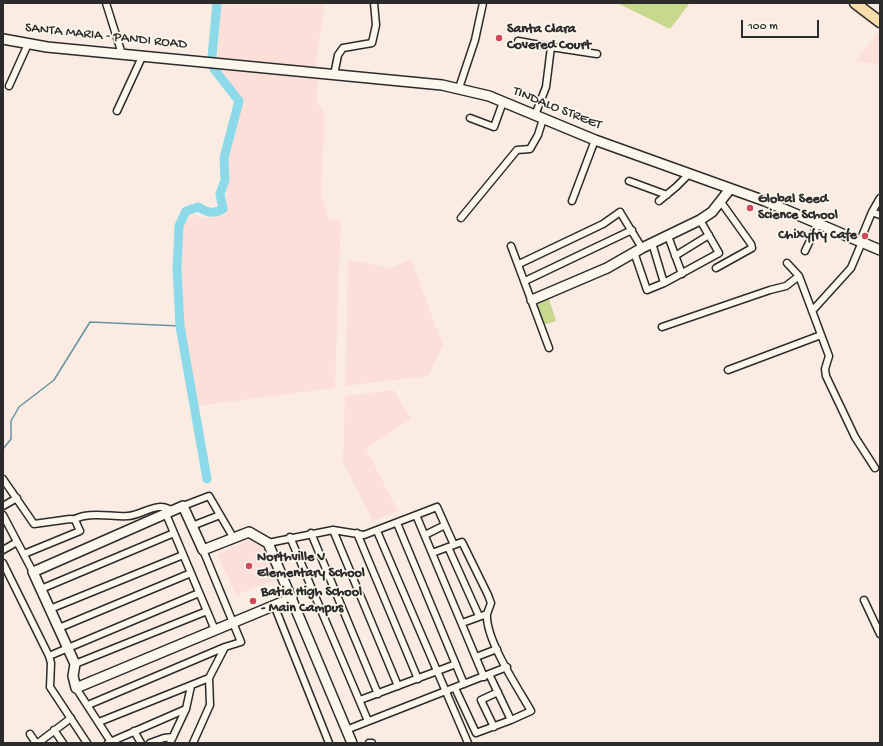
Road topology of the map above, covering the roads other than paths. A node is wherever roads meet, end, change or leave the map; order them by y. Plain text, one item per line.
1 (106, 3) edge
2 (374, 3) edge
3 (483, 3) edge
4 (856, 3) edge
5 (880, 22) edge
6 (3, 39) edge
7 (518, 40) dead end
8 (28, 44) junction
9 (551, 47) junction
10 (122, 54) junction
11 (597, 54) dead end
12 (142, 57) junction
13 (206, 62) joint
14 (334, 76) junction
15 (9, 86) dead end
16 (459, 88) junction
17 (503, 102) junction
18 (117, 111) dead end
19 (539, 117) junction
20 (470, 118) dead end
21 (595, 140) junction
22 (689, 174) junction
23 (629, 181) dead end
24 (730, 189) junction
25 (667, 195) junction
26 (880, 198) edge
27 (572, 201) dead end
28 (659, 201) dead end
29 (721, 202) junction
30 (872, 212) junction
31 (880, 215) edge
32 (461, 218) dead end
33 (700, 220) junction
34 (818, 224) junction
35 (632, 230) junction
36 (709, 235) junction
37 (668, 236) junction
38 (861, 242) junction
39 (652, 244) junction
40 (511, 246) dead end
41 (638, 250) junction
42 (880, 250) edge
43 (805, 251) dead end
44 (675, 256) junction
45 (787, 263) dead end
46 (519, 264) junction
47 (716, 268) dead end
48 (682, 274) junction
49 (799, 276) junction
50 (525, 281) junction
51 (664, 283) junction
52 (532, 300) junction
53 (812, 312) junction
54 (662, 327) dead end
55 (821, 335) junction
56 (549, 348) dead end
57 (728, 370) dead end
58 (875, 468) dead end
59 (3, 479) edge
60 (5, 487) edge
61 (17, 498) junction
62 (3, 506) edge
63 (184, 506) junction
64 (169, 512) junction
65 (3, 515) edge
66 (220, 515) junction
67 (416, 515) junction
68 (129, 517) junction
69 (75, 520) junction
70 (397, 523) junction
71 (446, 525) junction
72 (192, 526) junction
73 (6, 527) edge
74 (135, 527) junction
75 (333, 530) junction
76 (378, 531) junction
77 (174, 533) junction
78 (357, 533) junction
79 (311, 534) junction
80 (424, 535) junction
81 (233, 537) junction
82 (290, 537) junction
83 (17, 542) junction
84 (268, 543) junction
85 (451, 546) junction
86 (3, 550) edge
87 (202, 550) junction
88 (432, 553) junction
89 (24, 554) junction
90 (183, 554) junction
91 (3, 563) edge
92 (33, 572) junction
93 (191, 573) junction
94 (41, 589) junction
95 (199, 593) junction
96 (292, 598) junction
97 (864, 600) dead end
98 (274, 605) junction
99 (50, 609) junction
100 (206, 611) junction
101 (487, 614) junction
102 (479, 616) junction
103 (233, 622) junction
104 (462, 623) junction
105 (59, 628) junction
106 (214, 630) junction
107 (880, 634) edge
108 (224, 647) junction
109 (68, 648) junction
110 (497, 649) junction
111 (49, 656) junction
112 (476, 657) junction
113 (75, 664) junction
114 (456, 664) junction
115 (507, 667) junction
116 (436, 672) junction
117 (487, 675) junction
118 (210, 678) junction
119 (418, 679) junction
120 (464, 684) junction
121 (191, 686) junction
122 (398, 686) junction
123 (76, 688) junction
124 (455, 688) junction
125 (445, 692) junction
126 (498, 692) junction
127 (378, 694) junction
128 (360, 700) junction
129 (88, 705) junction
130 (186, 709) junction
131 (71, 718) junction
132 (511, 720) junction
133 (368, 721) junction
134 (99, 722) junction
135 (494, 727) junction
136 (54, 730) junction
137 (346, 730) junction
138 (134, 731) junction
139 (30, 734) dead end
140 (174, 737) junction
141 (110, 742) edge
142 (37, 743) edge
143 (63, 743) edge
144 (88, 743) edge
145 (141, 743) edge
146 (150, 743) edge
147 (170, 743) edge
148 (193, 743) edge
149 (329, 743) edge
150 (352, 743) edge
151 (369, 743) edge
152 (372, 743) edge
153 (468, 743) edge

1 - 10 street
2 - 14 street
3 - 16 street
4 - 5 main road
6 - 8 street, SANTA MARIA - PANDI ROAD
7 - 9 street
8 - 10 street, SANTA MARIA - PANDI ROAD
8 - 15 street
9 - 11 street
9 - 19 street
10 - 12 street, SANTA MARIA - PANDI ROAD
12 - 13 street, SANTA MARIA - PANDI ROAD
12 - 18 street
13 - 14 street, TINDALO STREET
14 - 16 street, TINDALO STREET
16 - 17 street, TINDALO STREET
17 - 19 street, TINDALO STREET
17 - 20 street
19 - 21 street, TINDALO STREET
19 - 32 street
21 - 22 street, TINDALO STREET
21 - 27 street
22 - 24 street, TINDALO STREET
22 - 25 street
23 - 25 street
24 - 29 street
24 - 34 street, TINDALO STREET
25 - 28 street
26 - 30 street
29 - 33 street
29 - 47 street
30 - 31 street
30 - 38 street
33 - 36 street
33 - 37 street
34 - 38 street, TINDALO STREET
34 - 43 street
35 - 41 street
35 - 46 street
35 - 50 street
36 - 44 street
36 - 48 street
37 - 39 street
37 - 44 street
38 - 42 street, TINDALO STREET
38 - 53 street
39 - 41 street
39 - 51 street
40 - 46 street
41 - 51 street
41 - 52 street
44 - 48 street
45 - 49 street
46 - 50 street
48 - 51 street
49 - 53 street
49 - 54 street
50 - 52 street
52 - 56 street
53 - 55 street
55 - 57 street
55 - 58 street
59 - 60 street
60 - 61 street
61 - 62 street
61 - 69 street
63 - 64 street
63 - 66 street
63 - 72 street
64 - 68 street
64 - 74 street
64 - 77 street
65 - 73 street
66 - 72 street
66 - 81 street
67 - 70 street
67 - 71 street
67 - 80 street
68 - 69 street
68 - 74 street
69 - 89 street
70 - 76 street
70 - 114 street
71 - 80 street
71 - 85 street
72 - 87 street
73 - 83 street
74 - 92 street
75 - 78 street
75 - 79 street
75 - 122 street
76 - 78 street
76 - 116 street
77 - 90 street
77 - 94 street
78 - 119 street
79 - 82 street
79 - 127 street
80 - 88 street
81 - 84 street
81 - 87 street
82 - 84 street
82 - 128 street
83 - 86 street
83 - 89 street
84 - 96 street
85 - 88 street
85 - 101 street
85 - 102 street
87 - 103 street
88 - 104 street
89 - 92 street
90 - 93 street
90 - 99 street
91 - 111 street
92 - 94 street
93 - 95 street
93 - 105 street
94 - 99 street
95 - 100 street
95 - 109 street
96 - 98 street
96 - 137 street
97 - 107 street
98 - 103 street
98 - 149 street
99 - 105 street
100 - 106 street
100 - 113 street
101 - 102 street
101 - 110 street
102 - 104 street
103 - 106 street
103 - 108 street
104 - 112 street
105 - 109 street
106 - 123 street
108 - 118 street
108 - 129 street
109 - 111 street
109 - 113 street
110 - 112 street
110 - 115 street
111 - 131 street
112 - 117 street
113 - 123 street
114 - 116 street
114 - 120 street
115 - 117 street
115 - 132 street
116 - 119 street
116 - 125 street
117 - 120 street
117 - 126 street
118 - 121 street
118 - 148 street
119 - 122 street
120 - 124 street
121 - 130 street
121 - 134 street
122 - 127 street
123 - 129 street
124 - 125 street
124 - 135 street
125 - 133 street
125 - 153 street
126 - 132 street
126 - 135 street
127 - 128 street
128 - 133 street
129 - 134 street
130 - 138 street
130 - 140 street
131 - 136 street
131 - 144 street
132 - 135 street
133 - 137 street
134 - 141 street
136 - 142 street
136 - 143 street
137 - 150 street
138 - 141 street
138 - 145 street
139 - 142 street
140 - 146 street
140 - 147 street
151 - 152 street

